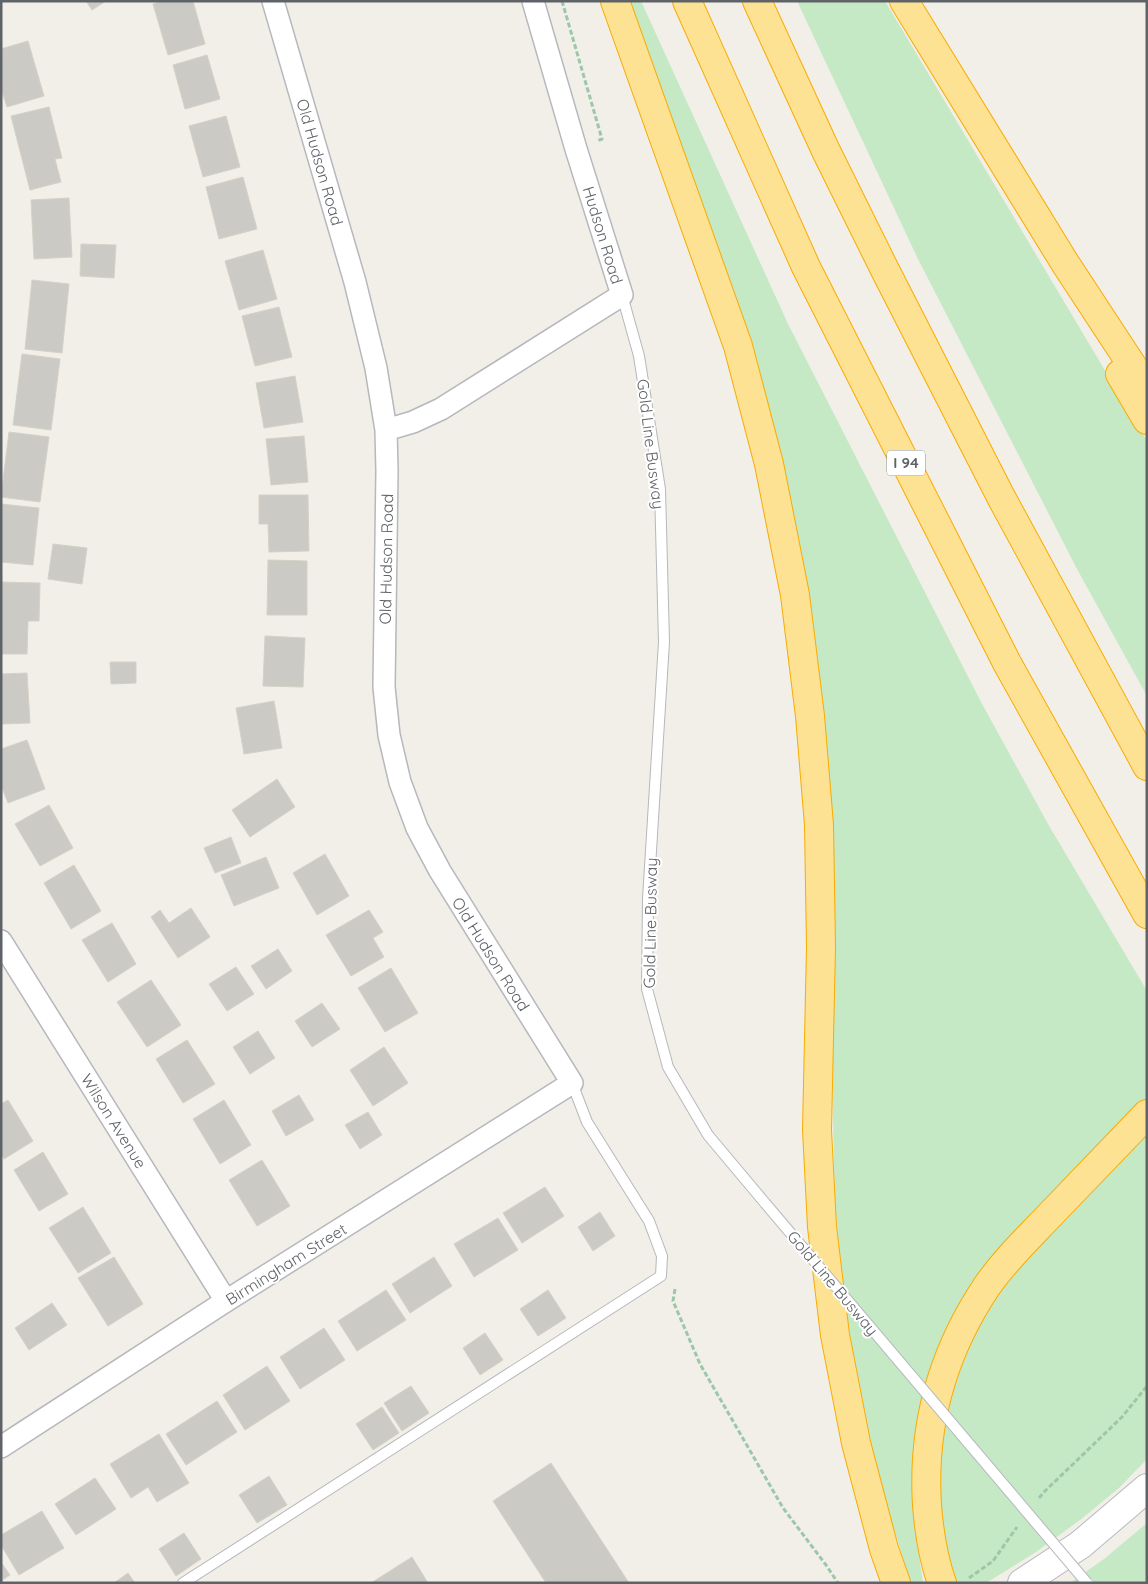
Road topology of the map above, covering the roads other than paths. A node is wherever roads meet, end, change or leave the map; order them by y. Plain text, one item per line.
1 (273, 1) edge
2 (533, 1) edge
3 (615, 1) edge
4 (687, 1) edge
5 (757, 1) edge
6 (904, 1) edge
7 (1065, 262) junction
8 (622, 295) junction
9 (1147, 388) edge
10 (1147, 420) edge
11 (386, 430) junction
12 (1147, 766) edge
13 (1147, 914) edge
14 (1, 941) edge
15 (572, 1083) junction
16 (1147, 1114) edge
17 (226, 1302) junction
18 (1, 1447) edge
19 (1147, 1488) edge
20 (953, 1582) edge
21 (183, 1583) edge
22 (896, 1583) edge
23 (1022, 1583) edge
24 (1087, 1583) edge

1 - 11 street, Old Hudson Road
2 - 8 street, Hudson Road
3 - 22 highway
4 - 13 highway, I 94
5 - 12 highway
6 - 7 highway
7 - 9 highway
7 - 10 highway
8 - 11 street, Hudson Road
8 - 24 lane, Gold Line Busway, bridge
11 - 15 street, Old Hudson Road
14 - 17 street, Wilson Avenue
15 - 17 street, Birmingham Street
15 - 21 lane
16 - 20 highway
17 - 18 street, Birmingham Street
19 - 23 street

